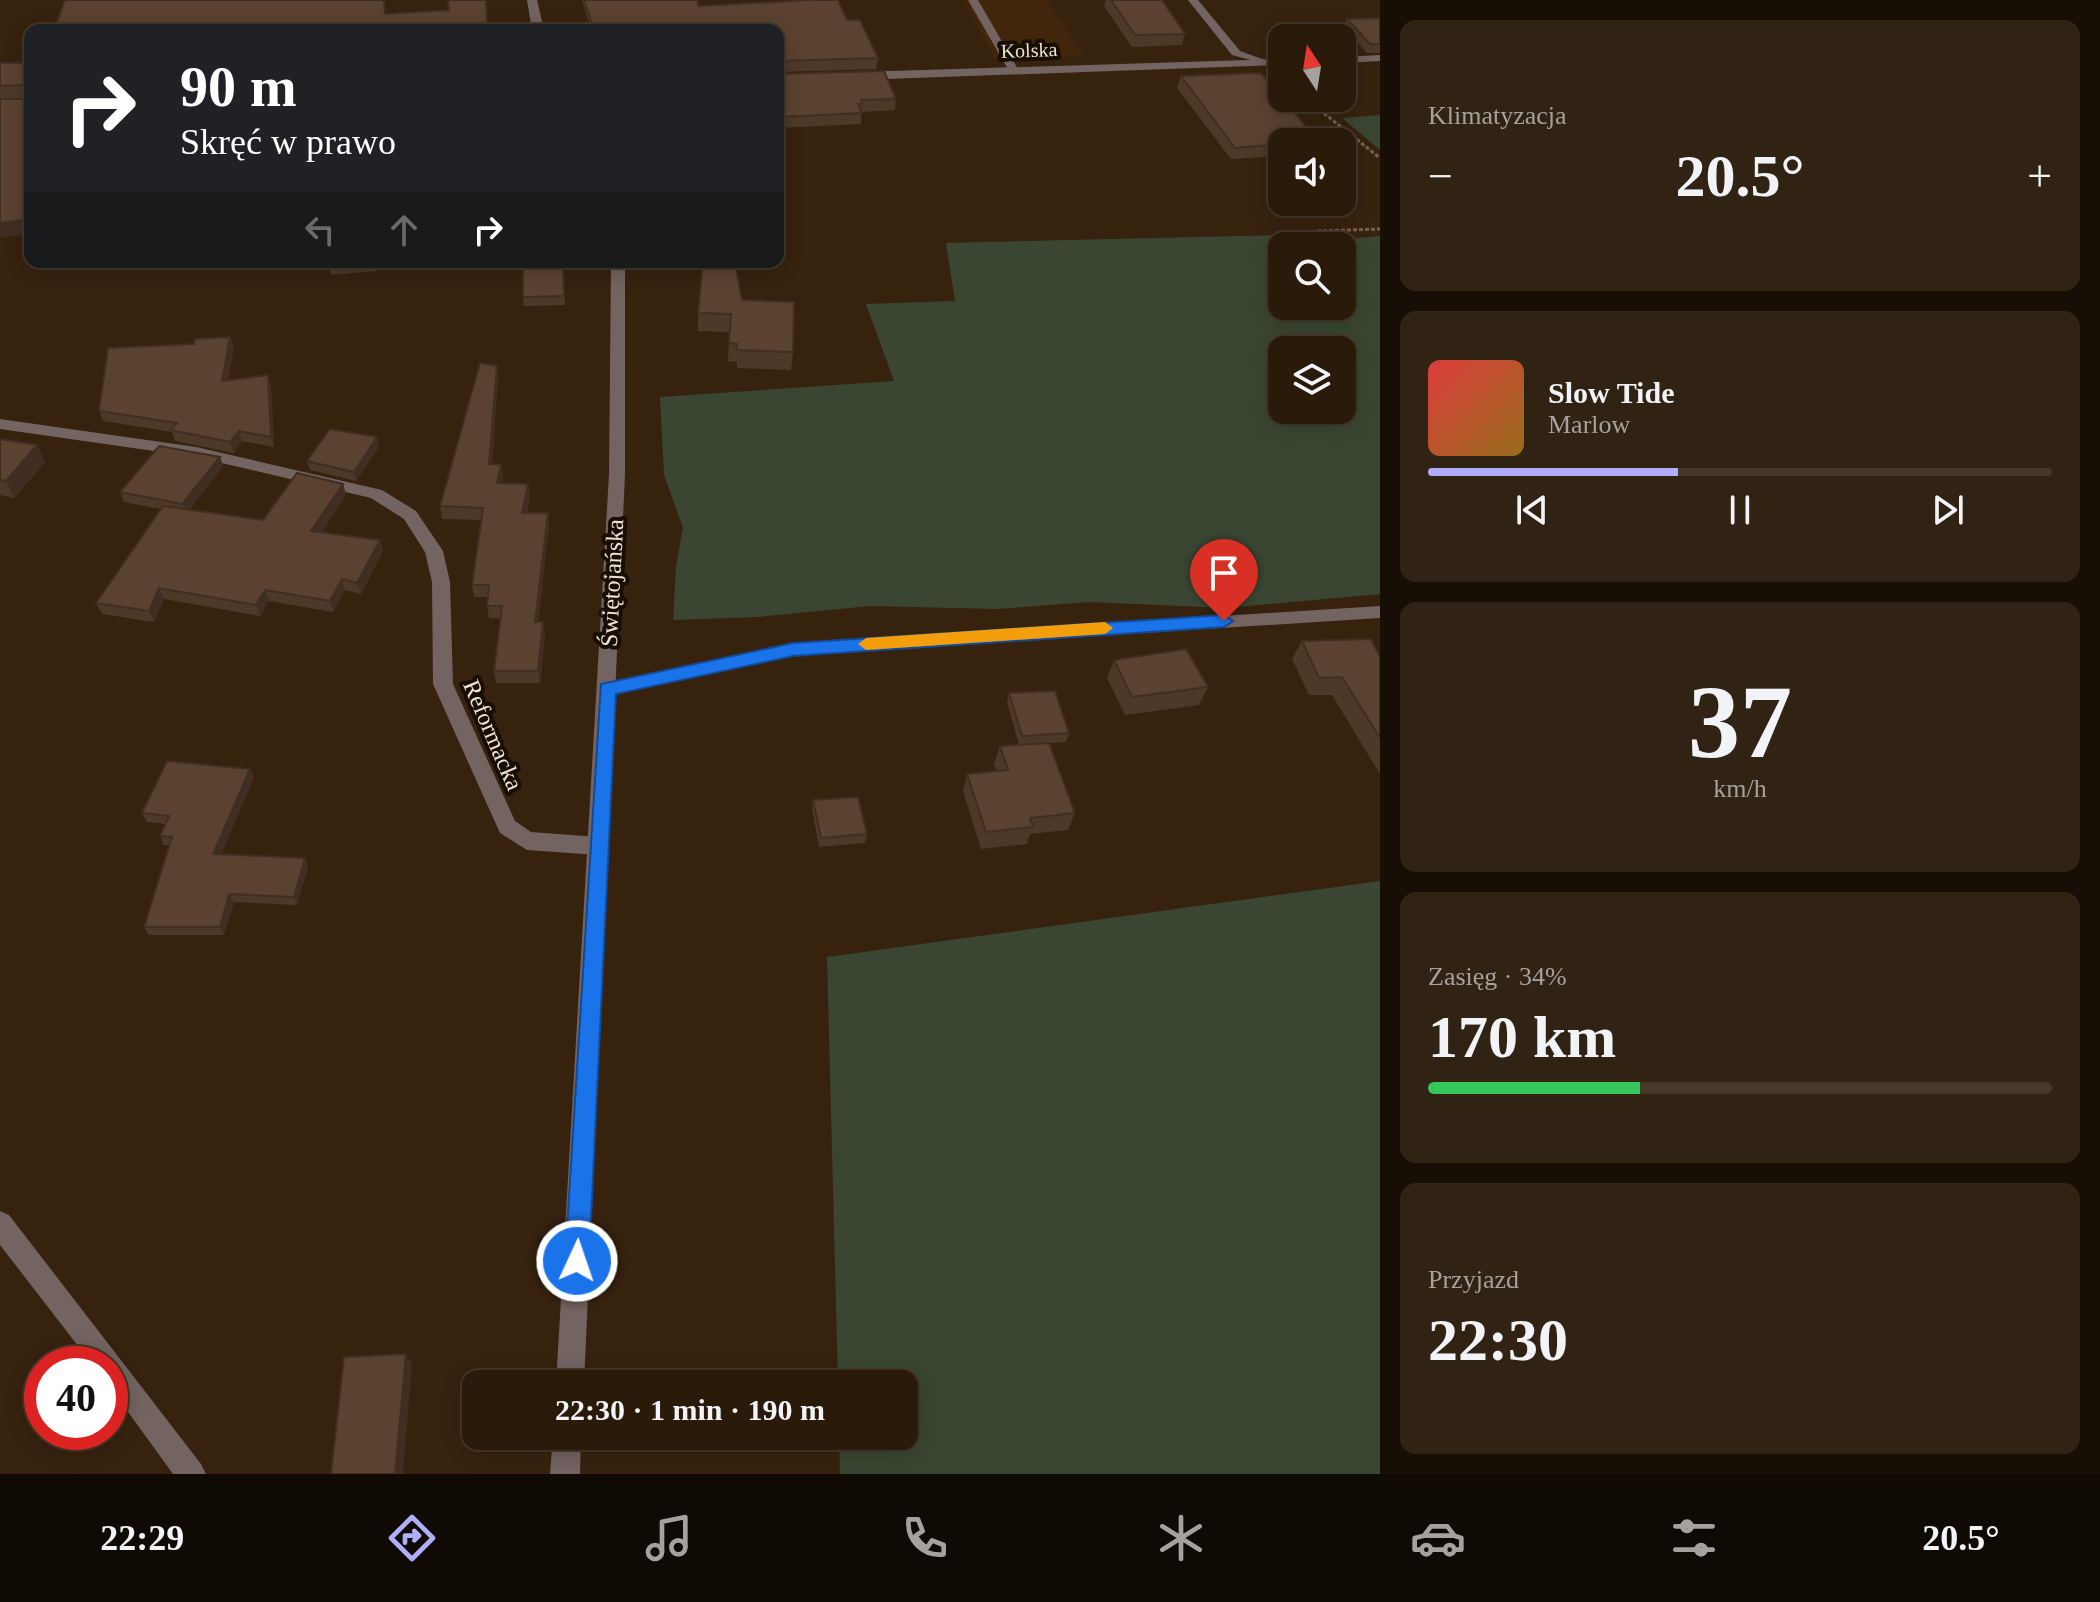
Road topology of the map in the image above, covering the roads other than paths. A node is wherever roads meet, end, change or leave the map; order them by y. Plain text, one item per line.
1 (532, 0) edge
2 (973, 0) edge
3 (1193, 0) edge
4 (537, 24) edge
5 (1380, 58) edge
6 (1356, 59) edge
7 (1261, 62) junction
8 (1268, 62) edge
9 (1014, 71) junction
10 (841, 77) edge
11 (618, 268) edge
12 (0, 424) edge
13 (1380, 612) edge
14 (607, 689) junction
15 (598, 846) junction
16 (0, 1224) edge
17 (571, 1370) edge
18 (566, 1450) edge
19 (191, 1474) edge
20 (565, 1474) edge

1 - 4 street
2 - 9 lane
3 - 7 lane
5 - 6 street
7 - 8 street, Kolska
7 - 9 street, Kolska
9 - 10 street, Kolska
11 - 14 street, Świętojańska
12 - 15 street, Reformacka
13 - 14 lane
14 - 15 street, Świętojańska
15 - 17 street, Świętojańska
16 - 19 street
18 - 20 street

